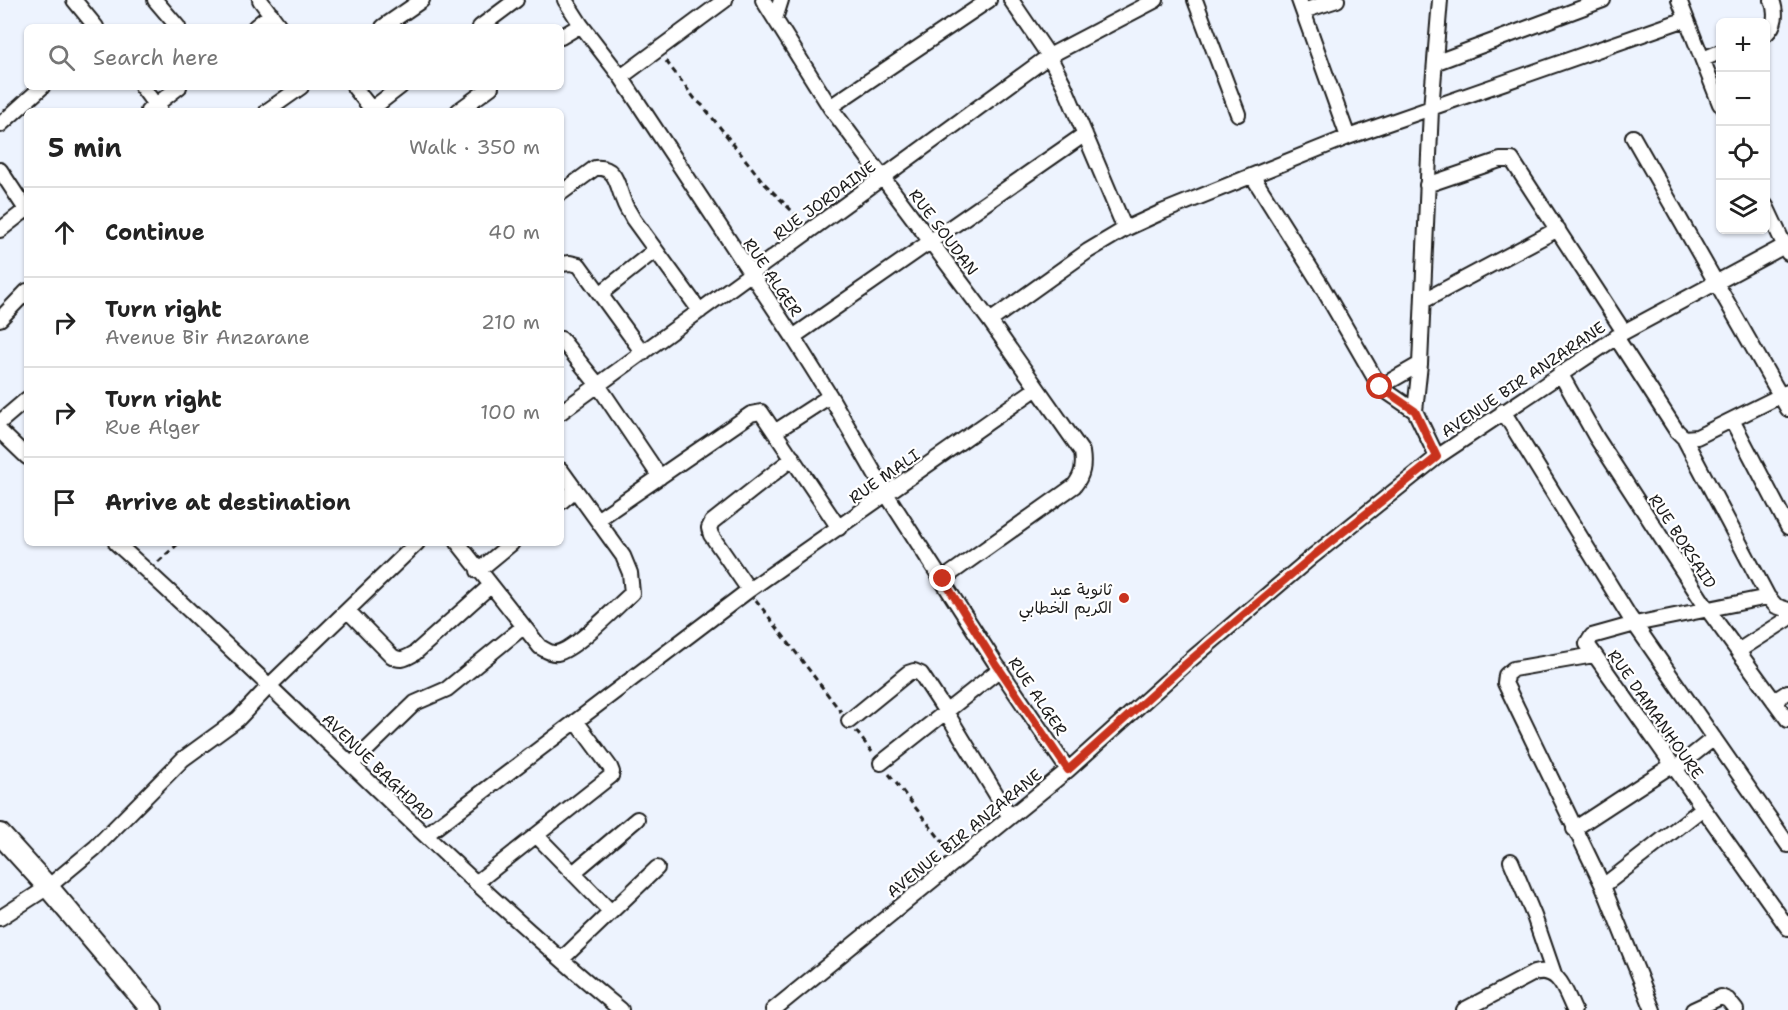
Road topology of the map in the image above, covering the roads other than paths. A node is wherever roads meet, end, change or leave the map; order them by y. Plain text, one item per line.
1 (74, 0) edge
2 (155, 0) edge
3 (260, 0) edge
4 (422, 0) edge
5 (516, 0) edge
6 (565, 0) edge
7 (725, 0) edge
8 (763, 0) edge
9 (781, 0) edge
10 (989, 0) edge
11 (1011, 0) edge
12 (1156, 0) edge
13 (1196, 0) edge
14 (1337, 0) edge
15 (1440, 0) edge
16 (1603, 0) edge
17 (1679, 0) edge
18 (1772, 0) edge
19 (1301, 6) edge
20 (271, 15) junction
21 (775, 19) junction
22 (1686, 19) junction
23 (94, 24) edge
24 (175, 24) edge
25 (259, 24) edge
26 (278, 24) edge
27 (387, 24) edge
28 (484, 24) edge
29 (581, 25) junction
30 (1770, 29) edge
31 (564, 35) edge
32 (1716, 54) edge
33 (1049, 56) junction
34 (1703, 59) junction
35 (1437, 62) junction
36 (621, 77) junction
37 (39, 90) edge
38 (144, 90) edge
39 (175, 90) edge
40 (297, 90) edge
41 (356, 90) edge
42 (396, 90) edge
43 (487, 90) edge
44 (1716, 93) edge
45 (830, 107) junction
46 (154, 108) edge
47 (156, 108) edge
48 (271, 108) edge
49 (370, 108) edge
50 (374, 108) edge
51 (462, 108) edge
52 (1431, 109) junction
53 (1238, 114) dead end
54 (0, 125) edge
55 (1085, 134) junction
56 (1348, 137) junction
57 (1633, 137) dead end
58 (0, 170) edge
59 (1253, 177) junction
60 (882, 178) junction
61 (1427, 185) junction
62 (564, 191) edge
63 (24, 206) edge
64 (24, 212) edge
65 (1770, 214) edge
66 (1125, 229) junction
67 (0, 230) edge
68 (1558, 230) junction
69 (930, 240) junction
70 (1787, 248) edge
71 (654, 251) junction
72 (564, 264) edge
73 (750, 274) junction
74 (1715, 282) junction
75 (24, 294) edge
76 (600, 294) junction
77 (1423, 301) junction
78 (700, 311) junction
79 (0, 319) edge
80 (990, 321) junction
81 (1620, 334) junction
82 (793, 337) junction
83 (564, 343) edge
84 (643, 353) junction
85 (1420, 364) junction
86 (1560, 373) junction
87 (598, 385) junction
88 (1380, 387) junction
89 (1037, 388) junction
90 (1784, 394) edge
91 (830, 396) junction
92 (24, 402) edge
93 (1788, 409) edge
94 (564, 410) edge
95 (1415, 411) junction
96 (1503, 411) junction
97 (1732, 420) junction
98 (0, 422) edge
99 (0, 431) edge
100 (776, 431) junction
101 (1684, 438) junction
102 (24, 455) edge
103 (1437, 457) junction
104 (793, 458) junction
105 (564, 475) edge
106 (660, 477) junction
107 (575, 490) junction
108 (887, 495) junction
109 (564, 499) edge
110 (597, 520) junction
111 (1788, 527) edge
112 (839, 528) junction
113 (120, 546) edge
114 (414, 546) edge
115 (460, 546) edge
116 (508, 546) edge
117 (478, 571) junction
118 (943, 579) junction
119 (490, 586) junction
120 (749, 590) junction
121 (1768, 597) junction
122 (1708, 610) junction
123 (1788, 610) edge
124 (348, 611) junction
125 (1788, 619) edge
126 (1635, 624) junction
127 (523, 627) junction
128 (1738, 651) junction
129 (1594, 655) junction
130 (1000, 669) junction
131 (270, 685) junction
132 (1788, 692) edge
133 (1774, 701) junction
134 (946, 712) junction
135 (1788, 720) edge
136 (576, 721) junction
137 (849, 721) dead end
138 (1714, 738) junction
139 (881, 763) dead end
140 (352, 764) junction
141 (1674, 767) junction
142 (1068, 770) junction
143 (1703, 808) junction
144 (1010, 817) junction
145 (637, 819) dead end
146 (1574, 829) junction
147 (0, 834) edge
148 (426, 835) junction
149 (536, 836) junction
150 (1788, 845) edge
151 (1511, 861) dead end
152 (657, 868) dead end
153 (573, 873) junction
154 (477, 882) junction
155 (1603, 886) junction
156 (48, 887) junction
157 (610, 911) junction
158 (0, 918) edge
159 (1788, 928) edge
160 (562, 959) junction
161 (1554, 974) junction
162 (152, 1010) edge
163 (621, 1010) edge
164 (772, 1010) edge
165 (1464, 1010) edge
166 (1574, 1010) edge
167 (1653, 1010) edge
168 (1693, 1010) edge
169 (1736, 1010) edge

1 - 23 street
2 - 24 street
3 - 20 street
4 - 27 street
5 - 28 street
6 - 29 street, RUE ALGER
7 - 36 street
8 - 21 street, RUE SOUDAN
9 - 21 street
10 - 45 street
11 - 33 street
12 - 33 street, RUE JORDAINE
13 - 53 street
14 - 19 street
15 - 35 street
16 - 35 street
17 - 22 street
18 - 30 street
19 - 56 street
20 - 25 street
20 - 26 street
21 - 45 street, RUE SOUDAN
22 - 34 street
22 - 52 street
29 - 31 street
29 - 36 street, RUE ALGER
32 - 34 street
33 - 55 street
33 - 60 street, RUE JORDAINE
34 - 44 street
35 - 52 street
36 - 73 street, RUE ALGER
37 - 54 street
38 - 46 street
39 - 47 street
40 - 48 street
41 - 49 street
42 - 50 street
43 - 51 street
45 - 60 street, RUE SOUDAN
52 - 56 street
52 - 61 street
55 - 66 street
55 - 69 street
56 - 59 street
57 - 74 street
58 - 63 street
59 - 66 street
59 - 88 street
60 - 69 street, RUE SOUDAN
60 - 73 street, RUE JORDAINE
61 - 68 street
61 - 77 street
62 - 71 street
64 - 67 street
65 - 70 street
66 - 80 street
68 - 77 street
68 - 81 street
69 - 80 street, RUE SOUDAN
69 - 82 street
70 - 74 street, AVENUE BIR ANZARANE
71 - 76 street
71 - 78 street
72 - 76 street
73 - 78 street, RUE JORDAINE
73 - 82 street, RUE ALGER
74 - 81 street, AVENUE BIR ANZARANE
74 - 90 street
75 - 79 street
76 - 84 street
77 - 85 street
78 - 84 street, RUE JORDAINE
80 - 89 street, RUE SOUDAN
81 - 86 street, AVENUE BIR ANZARANE
81 - 101 street
82 - 91 street, RUE ALGER
83 - 87 street
84 - 87 street, RUE JORDAINE
85 - 88 street
85 - 95 street
86 - 96 street, AVENUE BIR ANZARANE
86 - 122 street, RUE BORSAID
87 - 94 street, RUE JORDAINE
87 - 106 street
88 - 95 street
89 - 108 street, RUE MALI
89 - 118 street, RUE SOUDAN
90 - 93 street
90 - 97 street
91 - 100 street
91 - 108 street, RUE ALGER
92 - 98 street
95 - 103 street
96 - 103 street, AVENUE BIR ANZARANE
96 - 126 street
97 - 101 street
97 - 111 street
99 - 102 street
100 - 104 street
100 - 106 street
101 - 121 street
103 - 142 street, AVENUE BIR ANZARANE
104 - 112 street
104 - 120 street
105 - 107 street
106 - 110 street
107 - 109 street
107 - 110 street
108 - 112 street, RUE MALI
108 - 118 street, RUE ALGER
110 - 127 street
112 - 120 street, RUE MALI
113 - 131 street, AVENUE BAGHDAD
114 - 124 street
115 - 117 street
116 - 117 street
117 - 119 street
118 - 130 street, RUE ALGER
119 - 124 street
119 - 127 street
120 - 136 street, RUE MALI
121 - 122 street, RUE DAMANHOURE
121 - 123 street
122 - 126 street, RUE DAMANHOURE
122 - 128 street, RUE BORSAID
124 - 131 street
125 - 128 street
126 - 129 street, RUE DAMANHOURE
126 - 138 street
127 - 140 street
128 - 133 street, RUE BORSAID
129 - 141 street, RUE DAMANHOURE
129 - 146 street
130 - 134 street
130 - 142 street, RUE ALGER
131 - 140 street, AVENUE BAGHDAD
131 - 156 street
132 - 133 street
133 - 135 street, RUE BORSAID
134 - 137 street
134 - 139 street
134 - 144 street
136 - 148 street, RUE MALI
136 - 149 street
138 - 141 street
138 - 150 street
140 - 148 street, AVENUE BAGHDAD
141 - 143 street, RUE DAMANHOURE
141 - 146 street
142 - 144 street, AVENUE BIR ANZARANE
143 - 155 street
143 - 159 street, RUE DAMANHOURE
144 - 164 street, AVENUE BIR ANZARANE
145 - 153 street
146 - 155 street
147 - 156 main road
148 - 154 street, AVENUE BAGHDAD
149 - 153 street
149 - 154 street
151 - 161 street
152 - 157 street
153 - 157 street
154 - 160 street, AVENUE BAGHDAD
155 - 167 street
156 - 158 street
156 - 162 main road
157 - 160 street
160 - 163 street, AVENUE BAGHDAD
161 - 165 street
161 - 166 street
168 - 169 street

